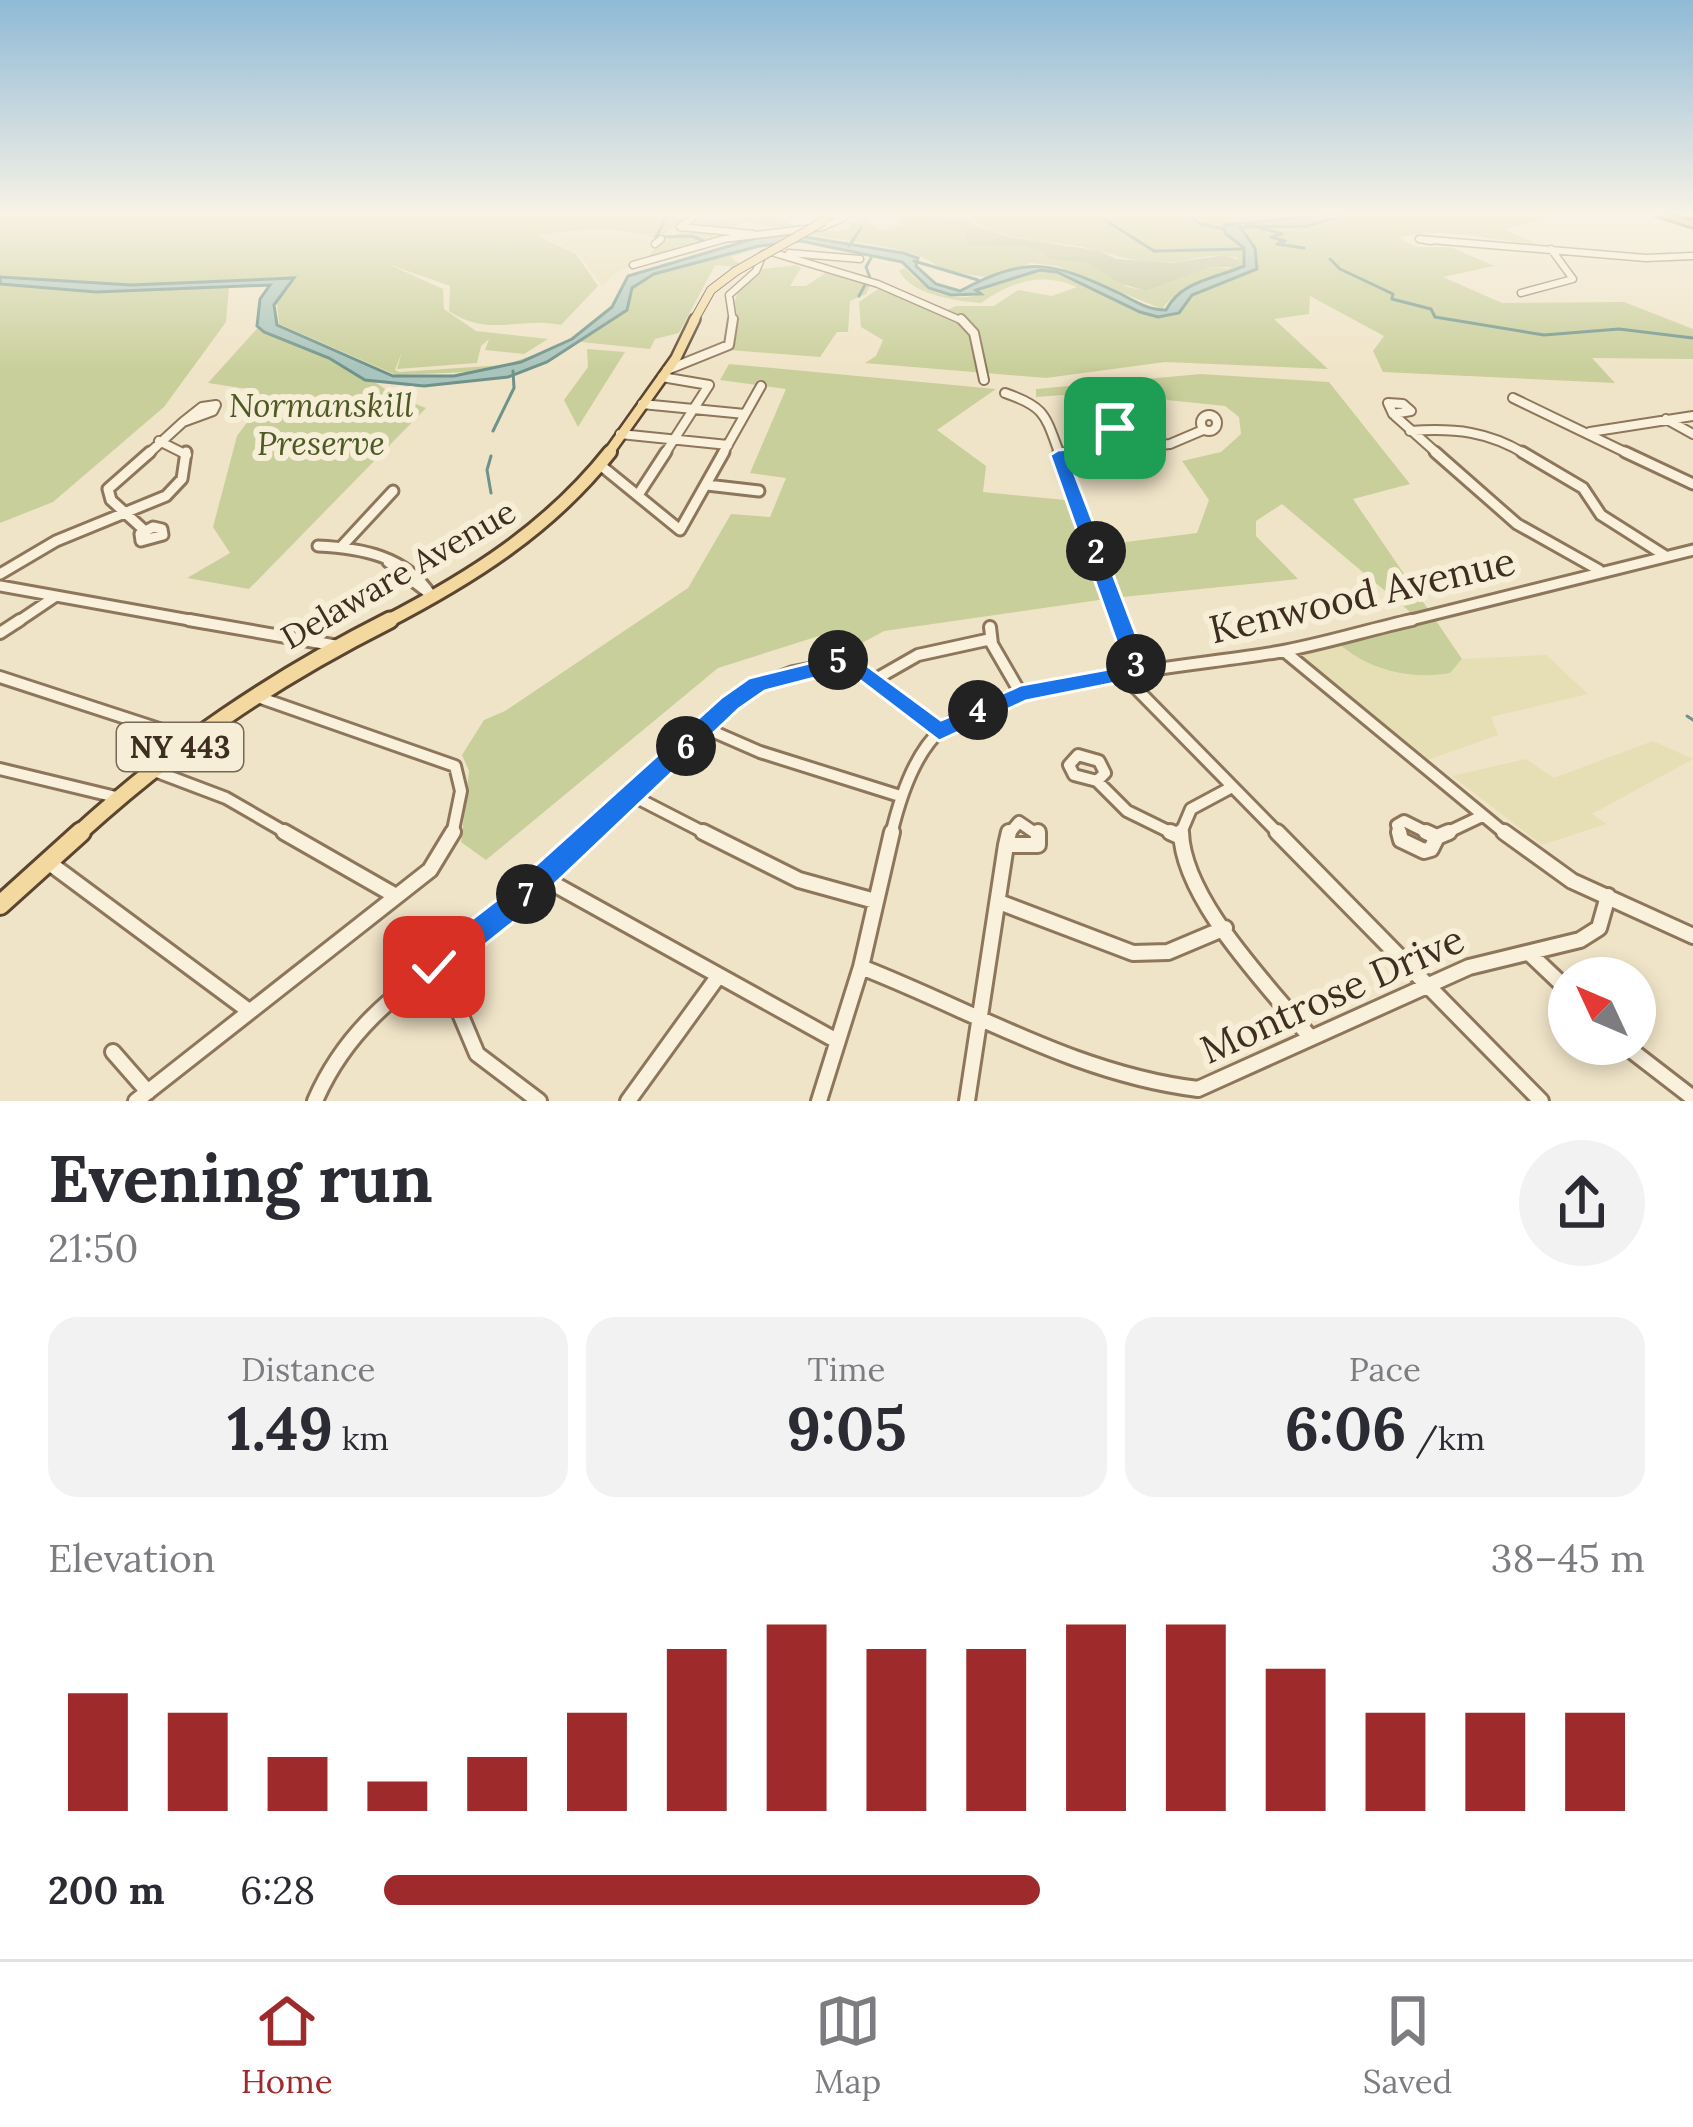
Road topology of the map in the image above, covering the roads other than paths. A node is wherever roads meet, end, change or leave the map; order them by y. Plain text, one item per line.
1 (744, 266) edge
2 (757, 266) edge
3 (823, 266) edge
4 (1564, 266) edge
5 (1521, 293) dead end
6 (664, 374) junction
7 (984, 380) dead end
8 (761, 386) dead end
9 (1005, 393) dead end
10 (1513, 398) dead end
11 (642, 404) junction
12 (694, 409) junction
13 (745, 414) junction
14 (1393, 414) dead end
15 (1693, 416) edge
16 (1664, 418) junction
17 (1113, 419) dead end
18 (183, 422) dead end
19 (1203, 430) dead end
20 (1410, 431) junction
21 (1590, 432) junction
22 (620, 434) junction
23 (1693, 434) edge
24 (674, 439) junction
25 (159, 441) junction
26 (728, 445) junction
27 (1132, 449) junction
28 (1058, 455) junction
29 (598, 464) junction
30 (1693, 484) edge
31 (707, 485) junction
32 (393, 491) dead end
33 (759, 491) dead end
34 (638, 495) junction
35 (126, 515) junction
36 (144, 530) dead end
37 (318, 546) dead end
38 (343, 546) junction
39 (1693, 550) edge
40 (1664, 555) junction
41 (1599, 570) junction
42 (0, 574) edge
43 (0, 586) edge
44 (431, 595) junction
45 (56, 596) junction
46 (0, 634) edge
47 (338, 646) junction
48 (1284, 651) junction
49 (1130, 673) junction
50 (0, 677) edge
51 (877, 679) junction
52 (1021, 694) junction
53 (251, 695) junction
54 (705, 728) junction
55 (939, 731) junction
56 (190, 739) junction
57 (0, 769) edge
58 (152, 770) junction
59 (1097, 781) dead end
60 (1232, 788) junction
61 (633, 796) junction
62 (899, 796) junction
63 (120, 798) junction
64 (1482, 816) junction
65 (1179, 836) junction
66 (1436, 837) dead end
67 (1006, 844) dead end
68 (48, 862) junction
69 (543, 878) junction
70 (396, 896) junction
71 (1608, 896) junction
72 (875, 901) junction
73 (1000, 902) junction
74 (0, 904) edge
75 (1225, 928) junction
76 (1693, 936) edge
77 (1530, 954) junction
78 (434, 967) junction
79 (861, 967) junction
80 (1548, 972) edge
81 (717, 978) junction
82 (1426, 985) junction
83 (249, 1011) junction
84 (981, 1016) junction
85 (1309, 1036) junction
86 (837, 1041) junction
87 (113, 1052) dead end
88 (1650, 1065) edge
89 (1201, 1095) edge
90 (142, 1096) edge
91 (1693, 1098) edge
92 (314, 1100) edge
93 (539, 1101) edge
94 (628, 1101) edge
95 (819, 1101) edge
96 (967, 1101) edge
97 (1541, 1101) edge

1 - 6 main road, Delaware Avenue / NY 443, bridge
2 - 6 street
3 - 7 street
4 - 5 street
6 - 11 main road, Delaware Avenue / NY 443
6 - 12 street
8 - 13 street
9 - 28 street
10 - 21 street
11 - 12 street
11 - 22 main road, Delaware Avenue / NY 443
12 - 13 street
12 - 24 street
13 - 26 street
14 - 20 street
15 - 16 street
16 - 21 street
16 - 23 street
17 - 27 street
18 - 25 street
19 - 27 street
20 - 40 street
20 - 41 street
21 - 30 street
22 - 24 street
22 - 29 main road, Delaware Avenue / NY 443
24 - 26 street
24 - 34 street
25 - 35 street
25 - 35 street
26 - 31 street
27 - 28 street
28 - 49 street
29 - 34 street
29 - 44 main road, Delaware Avenue / NY 443
31 - 33 street
31 - 34 street
32 - 38 street
35 - 36 street
35 - 42 street
37 - 38 street
38 - 44 street
39 - 40 street, Kenwood Avenue
40 - 41 street, Kenwood Avenue
41 - 48 street, Kenwood Avenue
43 - 45 street
44 - 47 main road, Delaware Avenue / NY 443
45 - 46 street
45 - 47 street
47 - 53 main road, Delaware Avenue / NY 443
48 - 49 street, Kenwood Avenue
48 - 64 street
49 - 52 street, Kenwood Avenue
49 - 60 street
50 - 56 street
51 - 52 street
51 - 54 street
51 - 55 street
52 - 55 street, Kenwood Avenue
53 - 56 main road, Delaware Avenue / NY 443
53 - 70 street
54 - 61 street
54 - 62 street
55 - 62 street
56 - 58 main road, Delaware Avenue / NY 443
57 - 63 street
58 - 63 main road, Delaware Avenue / NY 443
58 - 70 street
59 - 65 street
60 - 65 street
60 - 82 street
61 - 69 street
61 - 72 street
62 - 72 street
63 - 68 main road, Delaware Avenue / NY 443
64 - 66 street
64 - 71 street
65 - 75 street
67 - 73 street
68 - 74 main road, Delaware Avenue / NY 443
68 - 83 street
69 - 78 street
69 - 81 street
70 - 83 street
71 - 76 street
71 - 77 street, Montrose Drive
72 - 79 street
73 - 75 street
73 - 84 street
75 - 85 street
77 - 80 street
77 - 82 street, Montrose Drive
78 - 92 street
78 - 93 street
79 - 84 street, Montrose Drive
79 - 86 street
81 - 86 street
81 - 94 street
82 - 85 street, Montrose Drive
82 - 97 street
83 - 90 street
84 - 89 street, Montrose Drive
84 - 96 street
85 - 89 street, Montrose Drive
86 - 95 street
87 - 90 street
88 - 91 street

